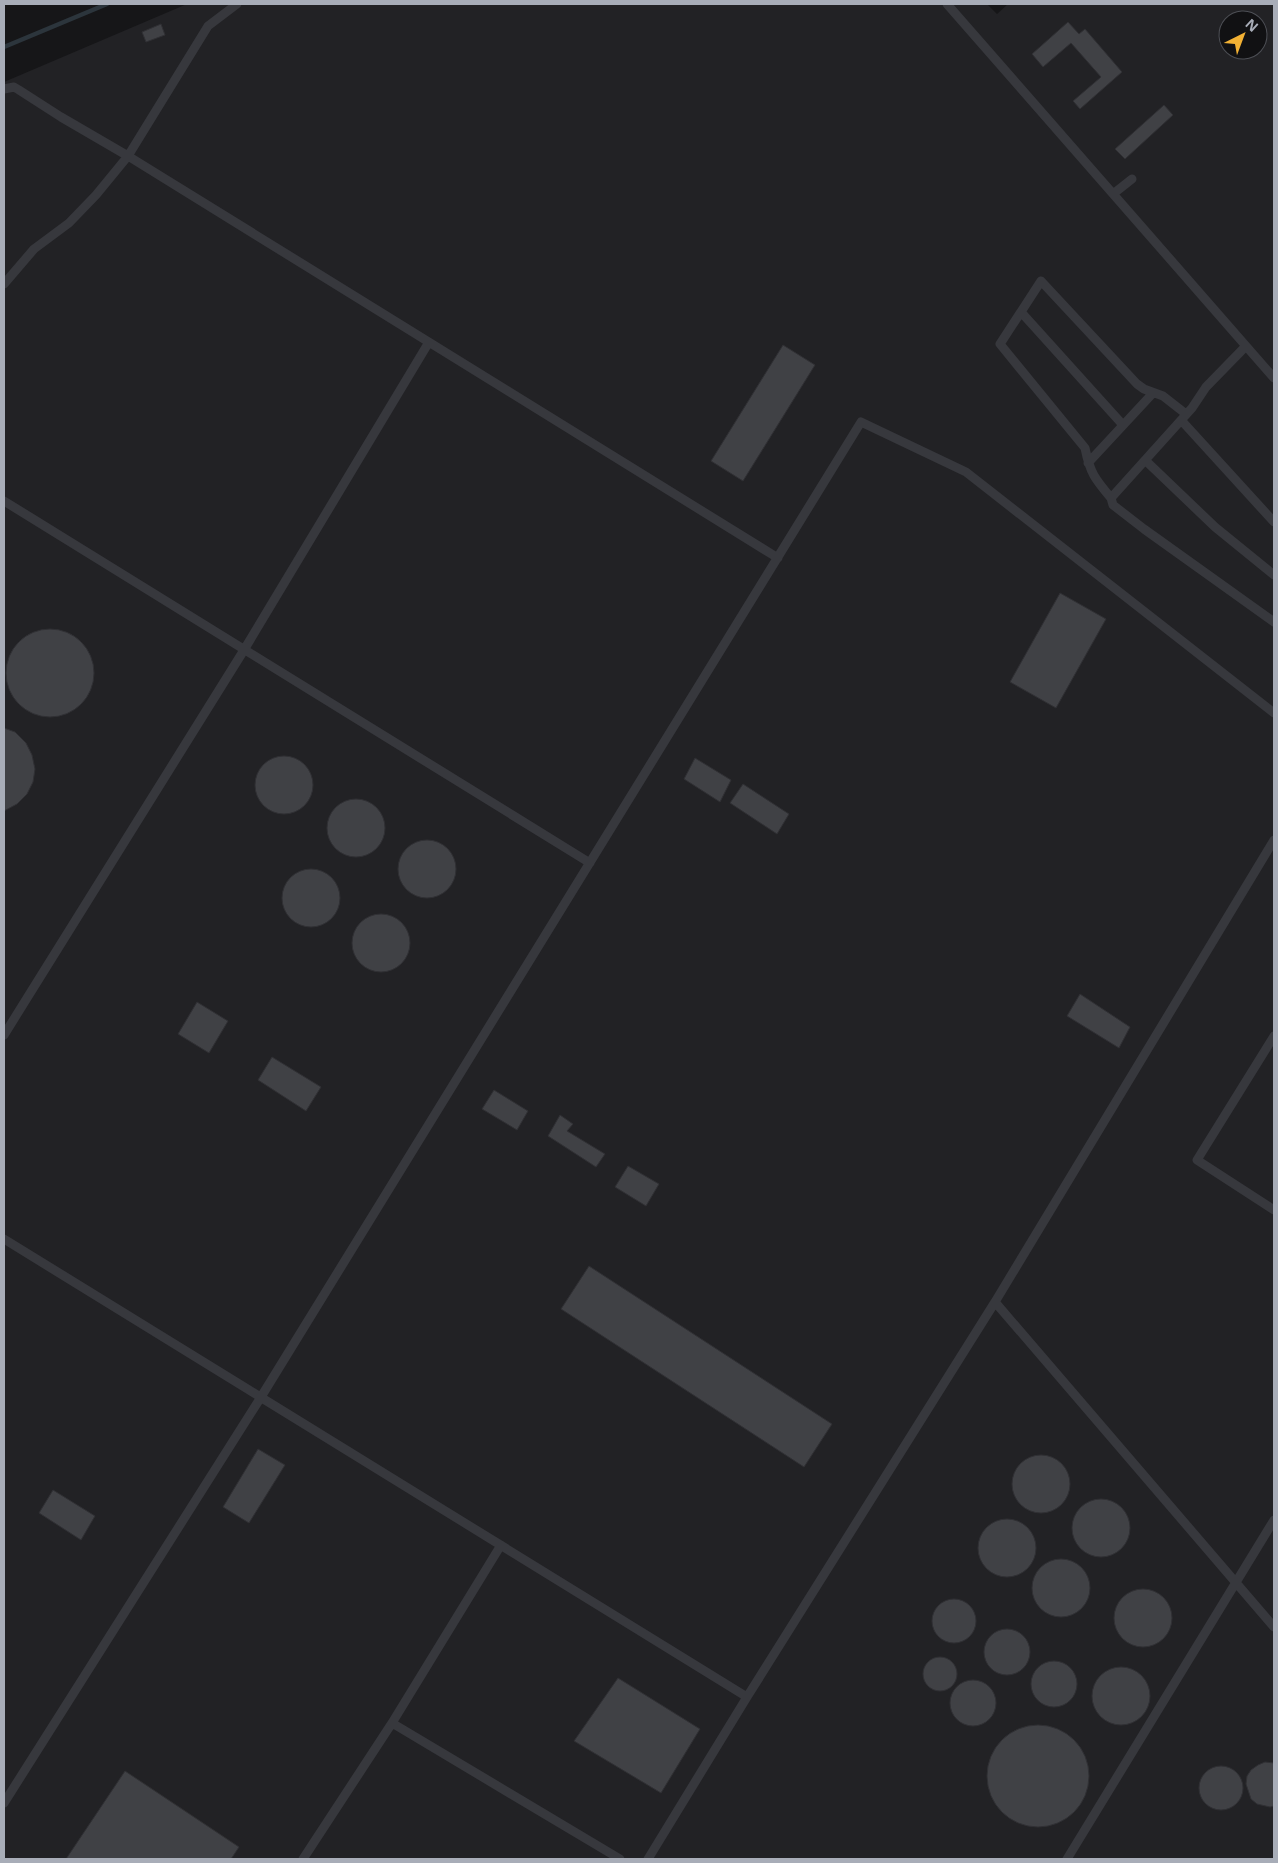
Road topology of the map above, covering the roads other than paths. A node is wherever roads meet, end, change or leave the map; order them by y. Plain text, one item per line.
1 (237, 4) edge
2 (946, 4) edge
3 (4, 89) edge
4 (128, 156) junction
5 (1132, 179) dead end
6 (1114, 194) junction
7 (4, 284) edge
8 (1021, 312) junction
9 (429, 342) junction
10 (1246, 346) junction
11 (1274, 378) edge
12 (1153, 393) junction
13 (1186, 414) junction
14 (1123, 425) junction
15 (1145, 460) junction
16 (1088, 463) junction
17 (1111, 498) junction
18 (4, 501) edge
19 (1274, 522) edge
20 (778, 558) junction
21 (1274, 575) edge
22 (1274, 622) edge
23 (244, 650) junction
24 (1274, 713) edge
25 (1274, 840) edge
26 (590, 863) junction
27 (4, 1035) edge
28 (1274, 1036) edge
29 (1274, 1210) edge
30 (4, 1239) edge
31 (995, 1302) junction
32 (261, 1398) junction
33 (1274, 1520) edge
34 (501, 1545) junction
35 (1235, 1582) junction
36 (1274, 1627) edge
37 (747, 1697) junction
38 (392, 1723) junction
39 (4, 1803) edge
40 (303, 1859) edge
41 (620, 1859) edge
42 (648, 1859) edge
43 (1067, 1859) edge

1 - 4 lane
2 - 6 lane
3 - 4 lane
4 - 7 lane
4 - 9 lane
5 - 6 lane
6 - 10 lane
8 - 12 lane
8 - 14 lane
8 - 16 lane
9 - 20 lane
9 - 23 lane
10 - 11 lane
10 - 13 lane
12 - 13 lane
12 - 14 lane
13 - 15 lane
13 - 19 lane
14 - 16 lane
15 - 17 lane
15 - 21 lane
16 - 17 lane
17 - 22 lane
18 - 23 lane
20 - 24 lane
20 - 26 lane
23 - 26 lane
23 - 27 lane
25 - 31 lane
26 - 32 lane
28 - 29 lane
30 - 32 lane
31 - 35 lane
31 - 37 lane
32 - 34 lane
32 - 39 lane
33 - 35 lane
34 - 37 lane
34 - 38 lane
35 - 36 lane
35 - 43 lane
37 - 42 lane
38 - 40 lane
38 - 41 lane

